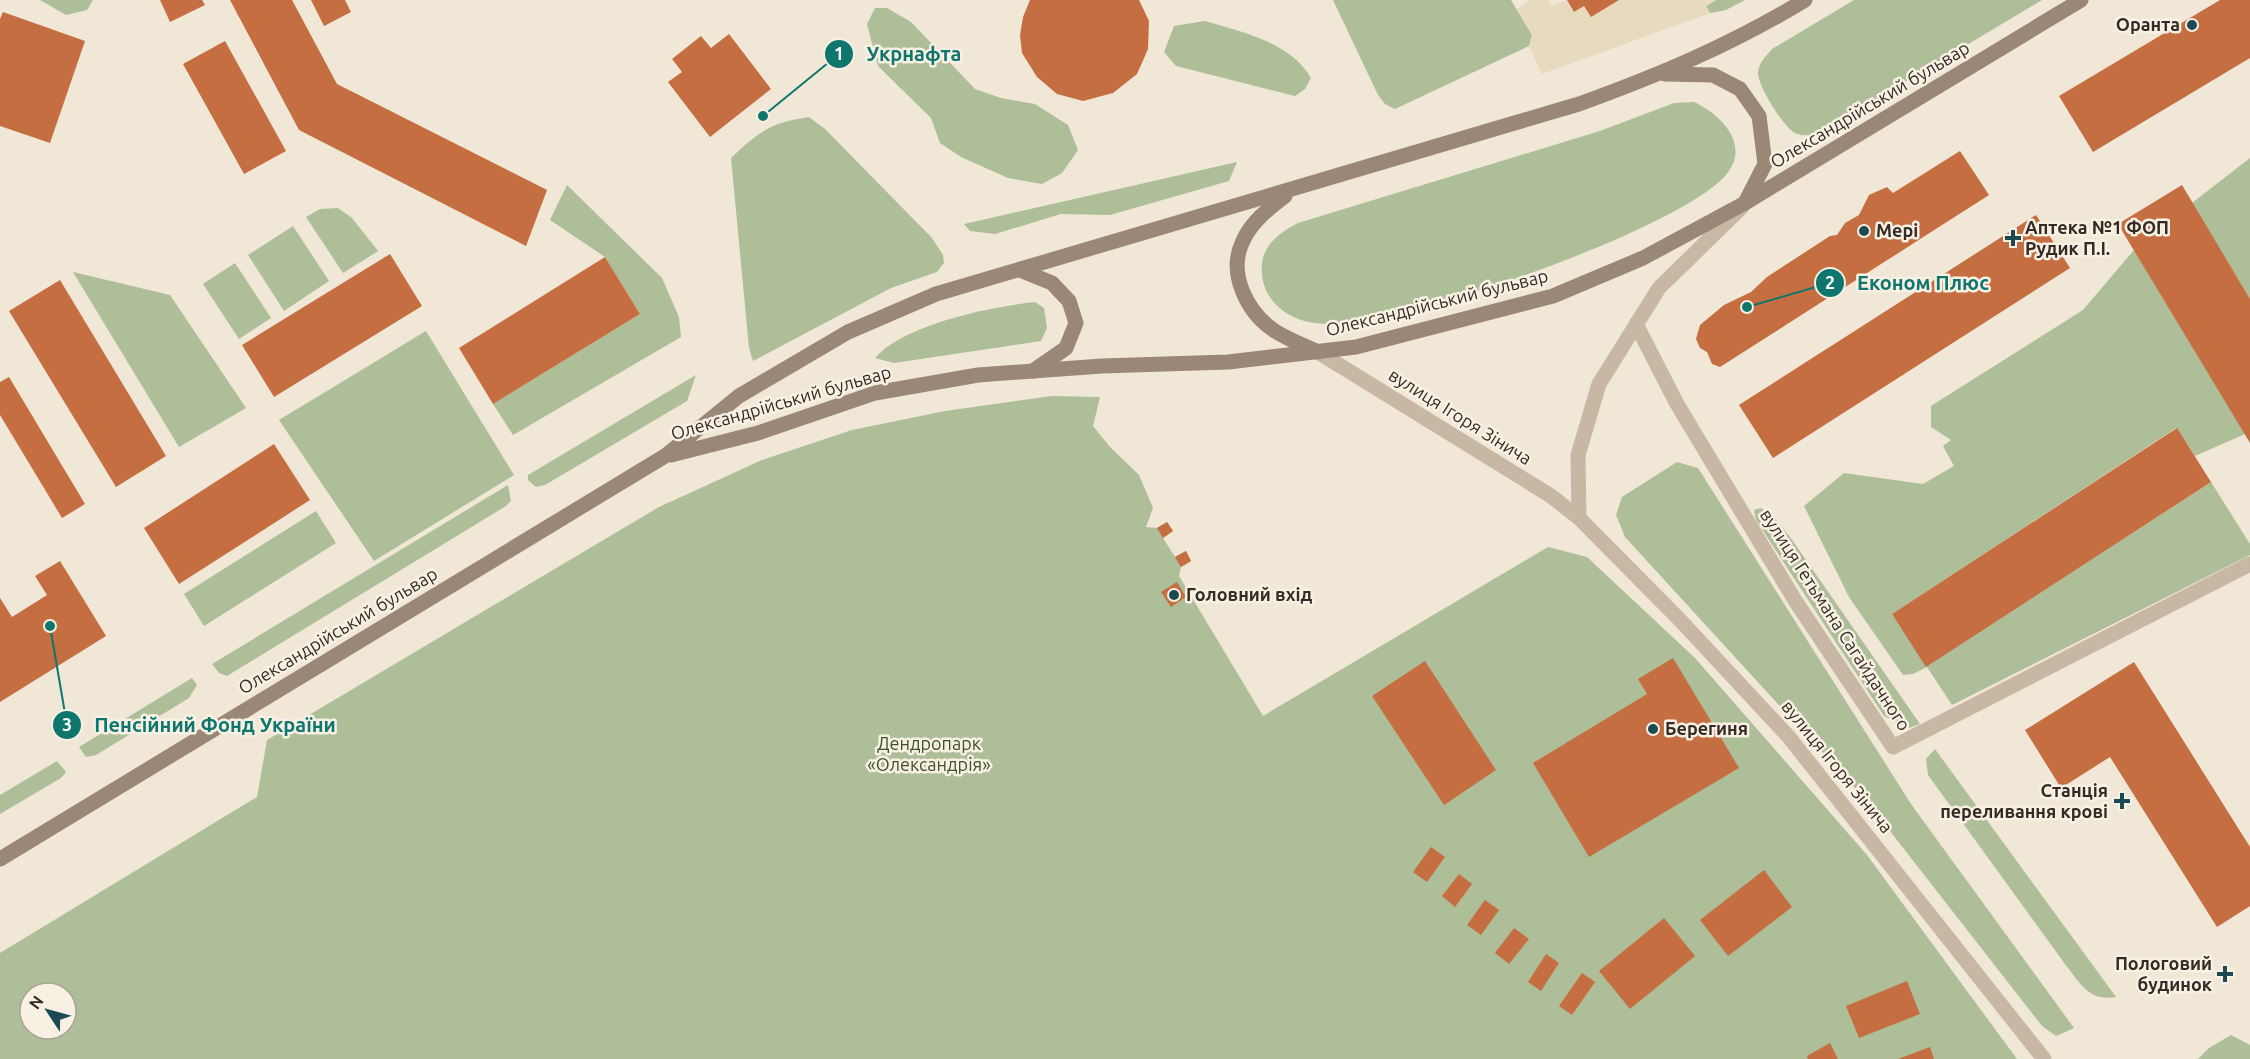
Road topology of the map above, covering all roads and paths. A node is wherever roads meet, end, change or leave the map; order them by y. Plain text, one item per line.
1 (1805, 0) edge
2 (2081, 0) edge
3 (1662, 74) junction
4 (1293, 191) junction
5 (1745, 203) junction
6 (1020, 270) junction
7 (1636, 324) junction
8 (1318, 352) junction
9 (1033, 371) junction
10 (665, 456) junction
11 (1579, 518) junction
12 (2250, 564) edge
13 (0, 859) edge
14 (2044, 1059) edge

1 - 3 main road, Олександрійський бульвар
2 - 5 main road, Олександрійський бульвар
3 - 4 main road, Олександрійський бульвар
3 - 5 main road
4 - 6 main road, Олександрійський бульвар
4 - 8 main road
5 - 7 street
5 - 8 main road, Олександрійський бульвар
6 - 9 main road
6 - 10 main road, Олександрійський бульвар
7 - 11 street
7 - 12 street, вулиця Гетьмана Сагайдачного
8 - 9 main road, Олександрійський бульвар
8 - 11 street, вулиця Ігоря Зінича
9 - 10 main road, Олександрійський бульвар
10 - 13 main road, Олександрійський бульвар
11 - 14 street, вулиця Ігоря Зінича

